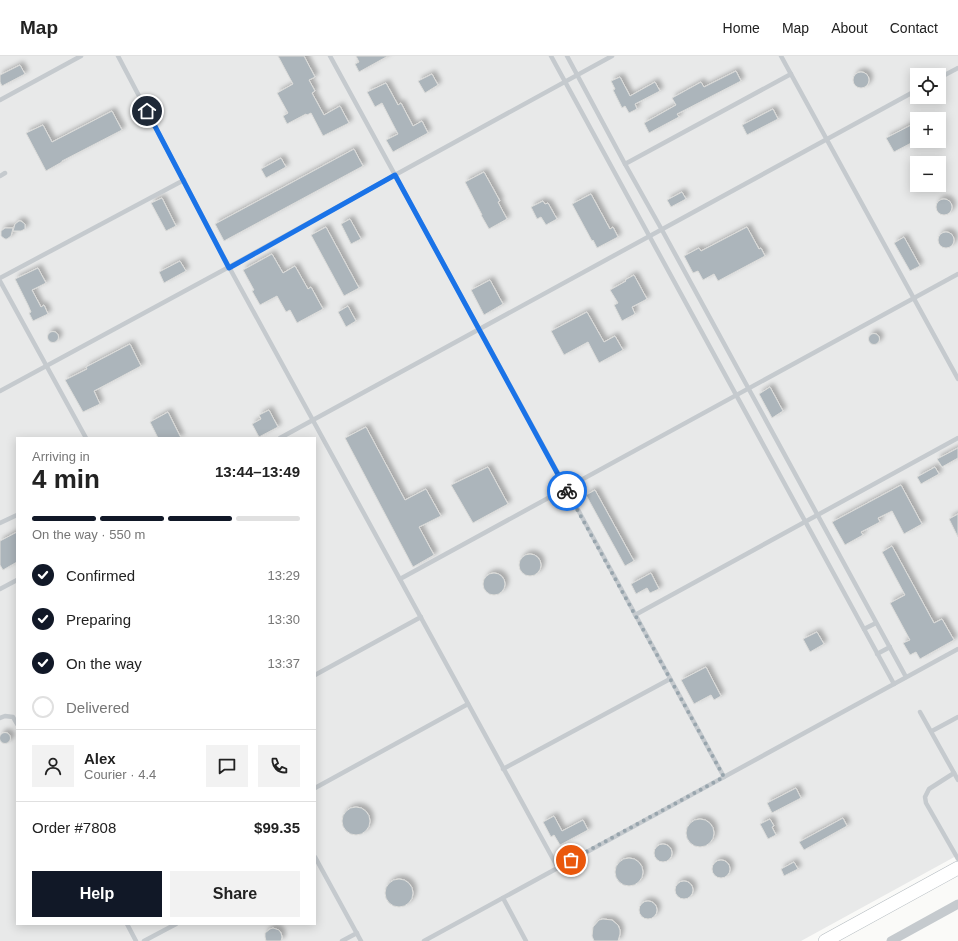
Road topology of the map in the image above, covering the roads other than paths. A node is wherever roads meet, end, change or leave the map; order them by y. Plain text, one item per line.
1 (81, 56) edge
2 (118, 56) edge
3 (330, 56) edge
4 (551, 56) edge
5 (567, 56) edge
6 (612, 56) edge
7 (781, 56) edge
8 (958, 68) edge
9 (791, 74) junction
10 (946, 74) edge
11 (577, 75) junction
12 (566, 81) junction
13 (910, 94) edge
14 (0, 100) edge
15 (827, 140) junction
16 (625, 164) junction
17 (5, 173) dead end
18 (395, 175) junction
19 (0, 176) edge
20 (184, 180) junction
21 (662, 230) junction
22 (650, 236) junction
23 (229, 268) junction
24 (958, 274) edge
25 (0, 278) edge
26 (0, 281) edge
27 (914, 298) junction
28 (479, 329) junction
29 (46, 366) junction
30 (958, 379) edge
31 (748, 388) junction
32 (0, 391) edge
33 (736, 395) junction
34 (313, 420) junction
35 (85, 437) edge
36 (282, 437) edge
37 (958, 438) edge
38 (566, 488) junction
39 (818, 515) junction
40 (16, 516) edge
41 (805, 522) junction
42 (0, 523) edge
43 (400, 579) junction
44 (16, 581) edge
45 (0, 589) edge
46 (635, 614) junction
47 (421, 618) junction
48 (876, 622) junction
49 (864, 629) junction
50 (890, 647) junction
51 (958, 649) edge
52 (877, 654) junction
53 (316, 674) edge
54 (906, 677) junction
55 (670, 679) junction
56 (894, 684) junction
57 (468, 704) junction
58 (920, 712) dead end
59 (958, 717) edge
60 (0, 718) edge
61 (16, 722) edge
62 (932, 731) junction
63 (504, 769) junction
64 (954, 773) junction
65 (724, 777) junction
66 (958, 780) edge
67 (316, 787) edge
68 (316, 859) edge
69 (958, 859) edge
70 (558, 868) junction
71 (958, 868) edge
72 (503, 898) junction
73 (958, 904) edge
74 (128, 925) edge
75 (174, 925) edge
76 (357, 933) junction
77 (136, 941) edge
78 (144, 941) edge
79 (342, 941) edge
80 (361, 941) edge
81 (424, 941) edge
82 (526, 941) edge
83 (825, 941) edge
84 (891, 941) edge

1 - 14 lane
2 - 20 lane
3 - 18 lane
4 - 12 lane
5 - 11 lane
6 - 11 lane
7 - 9 lane
8 - 10 lane
9 - 15 lane
9 - 16 lane
11 - 12 lane
11 - 16 lane
12 - 18 lane
12 - 22 lane
13 - 15 lane
15 - 21 lane
15 - 27 lane
16 - 21 lane
17 - 19 lane
18 - 23 lane
18 - 28 lane
20 - 23 lane
20 - 25 lane
21 - 22 lane
21 - 31 lane
22 - 28 lane
22 - 33 lane
23 - 29 lane
23 - 34 lane
24 - 27 lane
26 - 29 lane
27 - 30 lane
27 - 31 lane
28 - 34 lane
28 - 38 lane
29 - 32 lane
29 - 35 lane
31 - 33 lane
31 - 39 lane
33 - 38 lane
33 - 41 lane
34 - 36 lane
34 - 43 lane
37 - 39 lane
38 - 43 lane
38 - 46 lane
39 - 41 lane
39 - 48 lane
40 - 42 lane
41 - 46 lane
41 - 49 lane
43 - 47 lane
44 - 45 lane
46 - 55 lane
47 - 53 lane
47 - 57 lane
48 - 49 lane
48 - 50 lane
49 - 52 lane
50 - 52 lane
50 - 54 lane
51 - 54 lane
52 - 56 lane
54 - 56 lane
55 - 63 lane
55 - 65 lane
56 - 65 lane
57 - 63 lane
57 - 67 lane
58 - 62 lane
59 - 62 lane
60 - 61 lane
62 - 64 lane
63 - 70 lane
64 - 66 lane
64 - 69 lane
65 - 70 lane
68 - 76 lane
70 - 72 lane
71 - 83 main road
72 - 81 lane
72 - 82 lane
73 - 84 street
74 - 77 lane
75 - 78 lane
76 - 79 lane
76 - 80 lane

